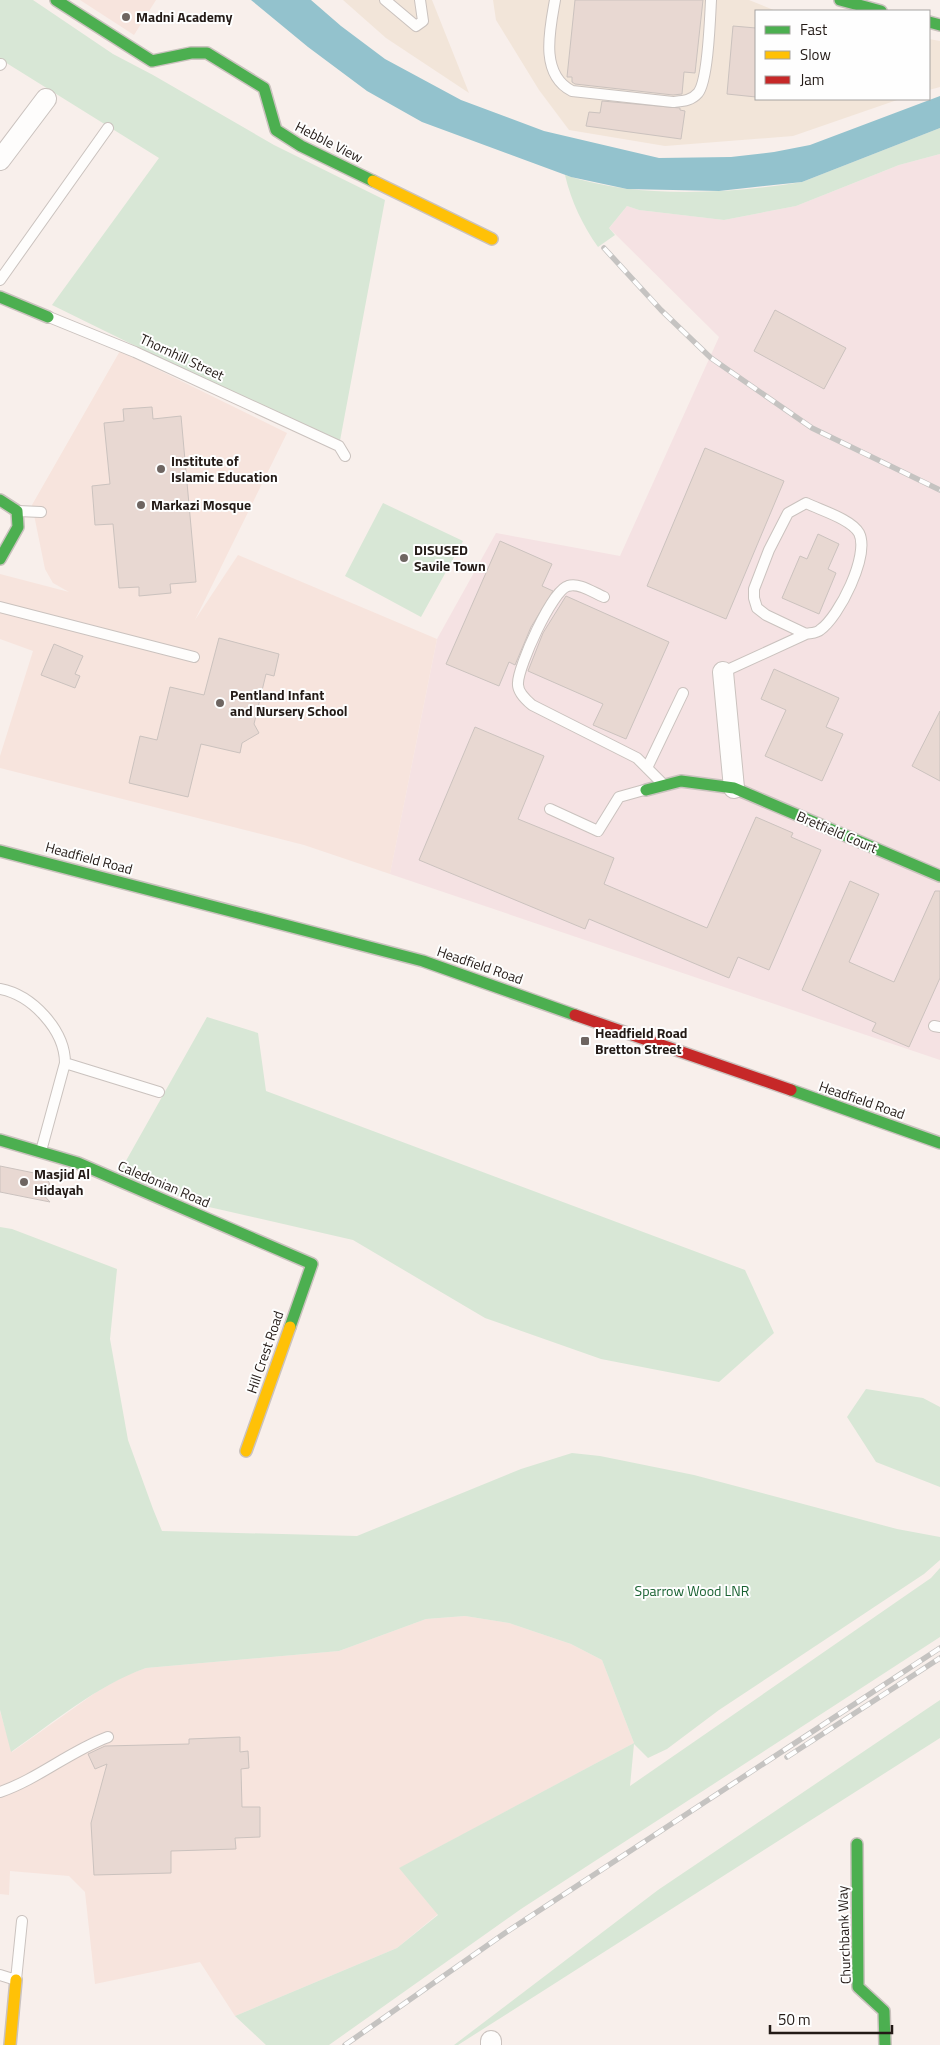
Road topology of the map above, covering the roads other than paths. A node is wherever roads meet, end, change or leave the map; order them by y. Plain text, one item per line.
1 (56, 0) edge
2 (385, 0) edge
3 (420, 0) edge
4 (555, 0) edge
5 (711, 0) edge
6 (840, 0) edge
7 (877, 10) edge
8 (46, 99) dead end
9 (108, 128) dead end
10 (0, 160) edge
11 (492, 239) dead end
12 (0, 280) edge
13 (0, 297) edge
14 (48, 317) joint
15 (345, 456) dead end
16 (0, 500) edge
17 (17, 511) junction
18 (42, 512) dead end
19 (0, 559) edge
20 (604, 598) dead end
21 (0, 608) edge
22 (806, 634) junction
23 (194, 657) dead end
24 (723, 672) joint
25 (683, 693) dead end
26 (647, 768) junction
27 (665, 785) junction
28 (734, 788) junction
29 (646, 790) joint
30 (550, 809) dead end
31 (0, 851) edge
32 (940, 876) edge
33 (0, 989) edge
34 (65, 1063) junction
35 (159, 1092) dead end
36 (0, 1140) edge
37 (940, 1144) edge
38 (41, 1152) junction
39 (312, 1264) joint
40 (246, 1451) dead end
41 (108, 1738) dead end
42 (0, 1792) edge
43 (857, 1844) dead end
44 (22, 1921) dead end
45 (0, 1975) edge
46 (16, 1980) junction
47 (10, 2045) edge
48 (884, 2045) edge

1 - 11 street, Hebble View
2 - 3 lane
4 - 5 lane
6 - 7 street
8 - 10 street
9 - 12 lane
13 - 14 street, Thornhill Street
14 - 15 lane, Thornhill Street
16 - 17 street
17 - 18 lane
17 - 19 street
20 - 26 lane
21 - 23 lane
22 - 22 lane
22 - 24 lane
24 - 28 street
25 - 26 lane
26 - 27 lane
27 - 28 street, Bretfield Court
27 - 29 street, Bretfield Court
28 - 32 street, Bretfield Court
29 - 30 lane
31 - 37 street, Headfield Road
33 - 34 lane
34 - 35 lane
34 - 38 lane
36 - 38 street, Caledonian Road
38 - 39 street, Caledonian Road
39 - 40 street, Hill Crest Road
41 - 42 lane
43 - 48 street, Churchbank Way
44 - 46 lane
45 - 46 lane
46 - 47 street

